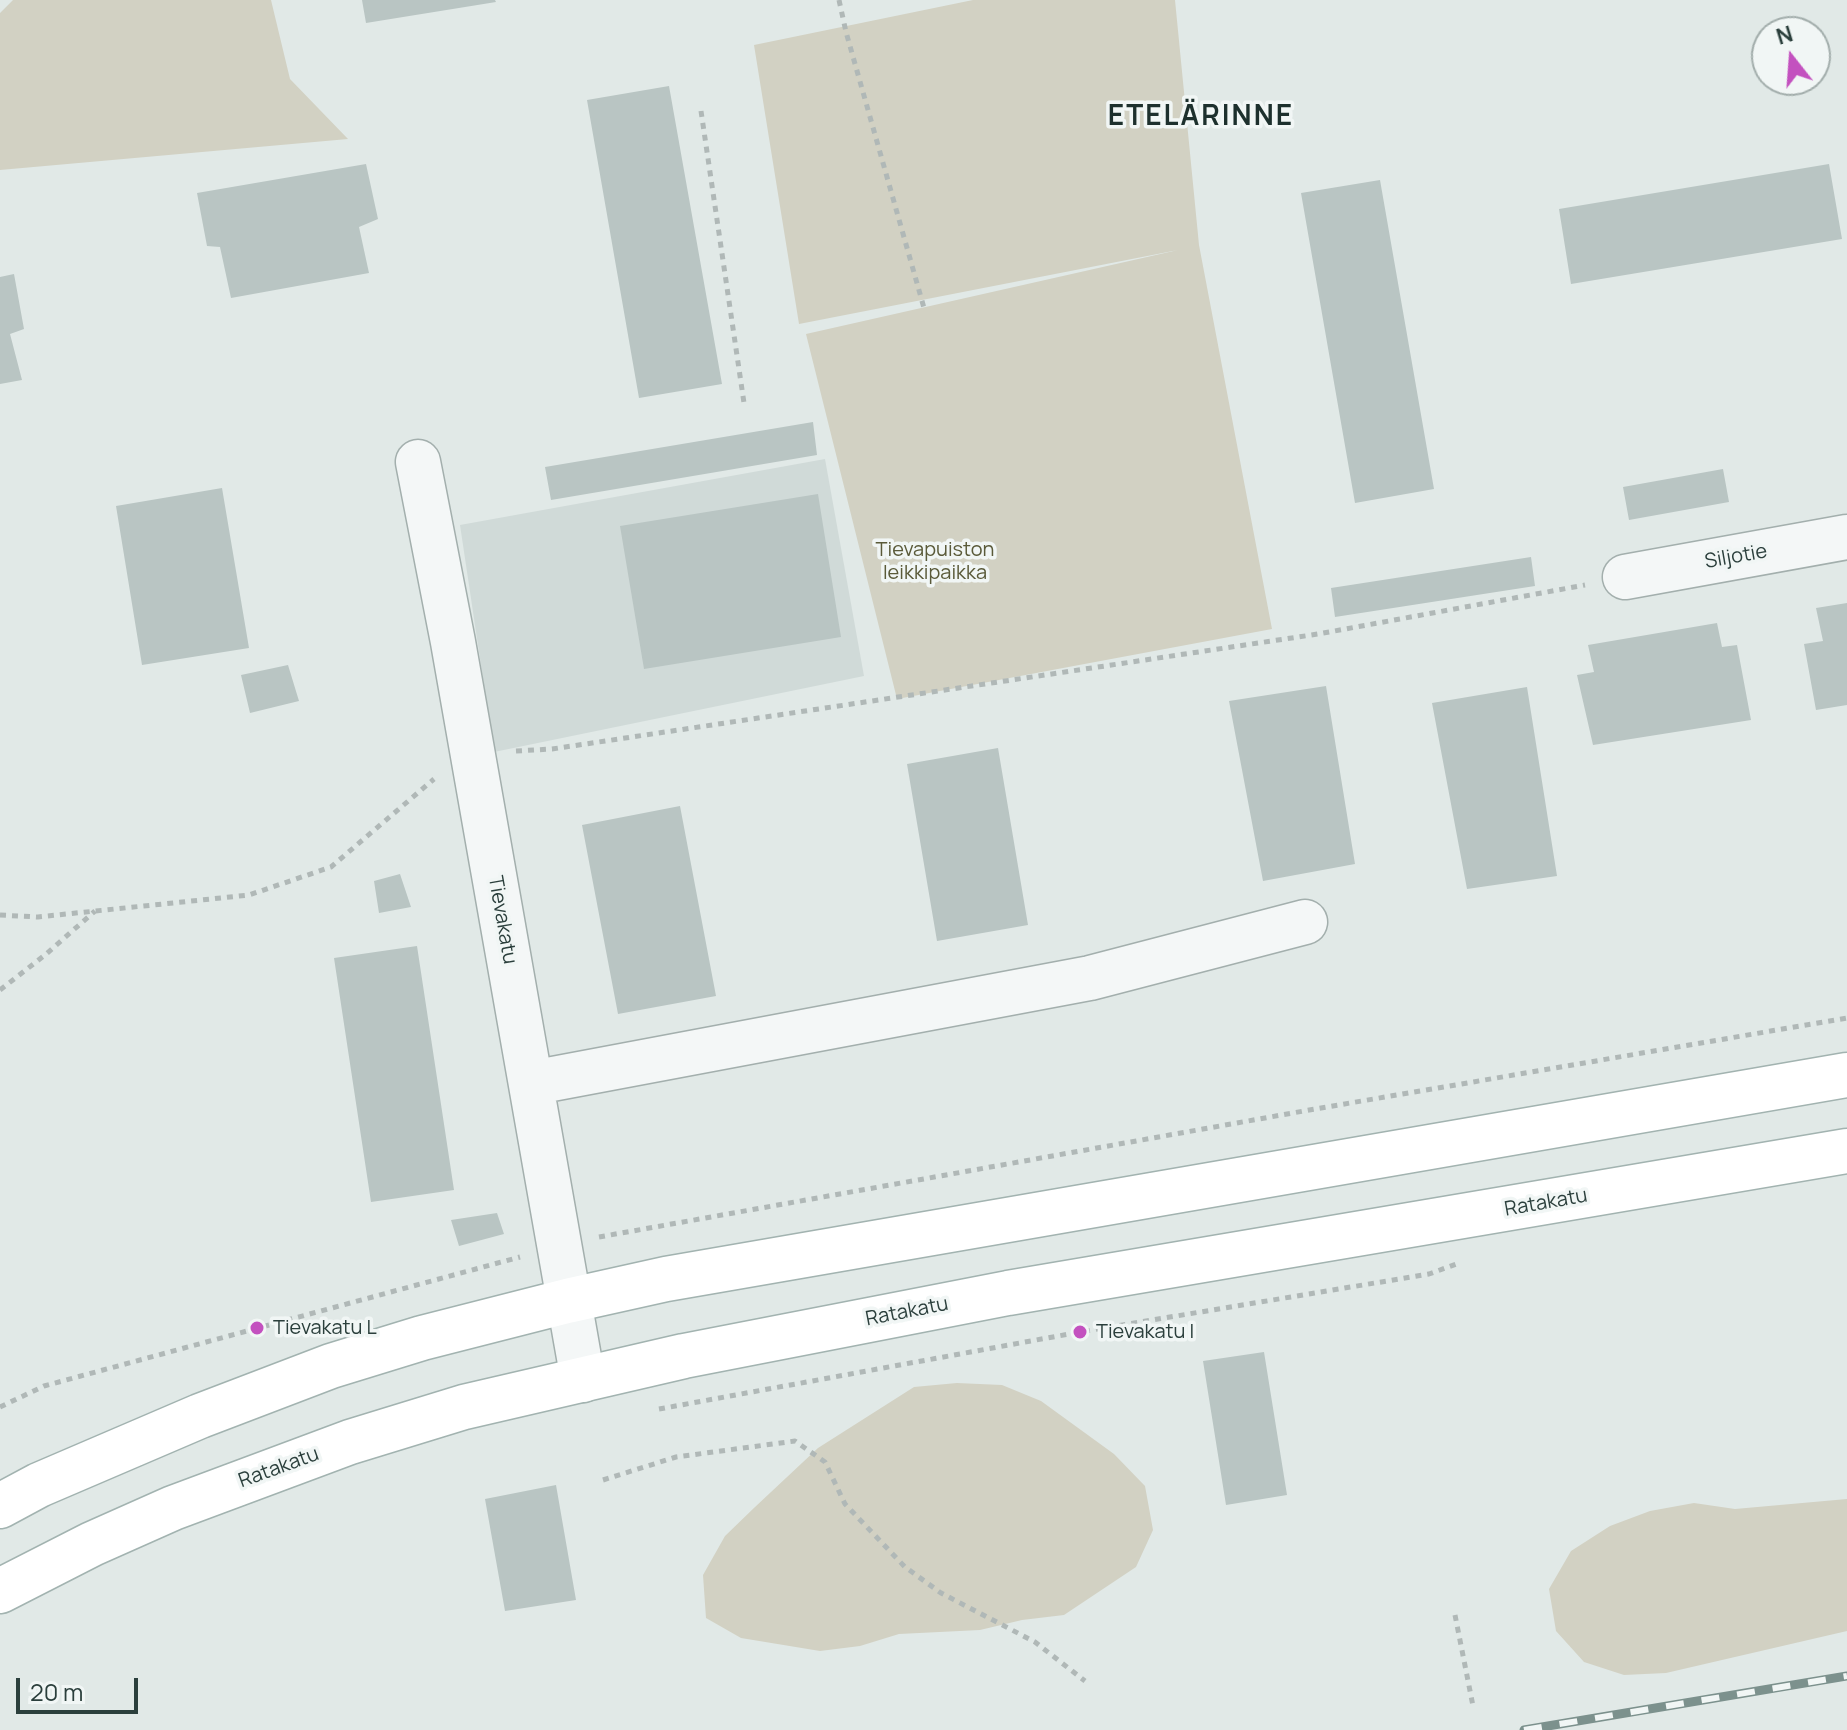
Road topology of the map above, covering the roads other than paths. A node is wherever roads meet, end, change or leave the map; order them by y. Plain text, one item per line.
1 (418, 462) dead end
2 (1847, 537) edge
3 (1625, 577) road end
4 (1305, 922) dead end
5 (1847, 1075) edge
6 (531, 1083) junction
7 (1847, 1151) edge
8 (567, 1301) junction
9 (583, 1380) junction
10 (0, 1506) edge
11 (0, 1591) edge

1 - 6 street, Tievakatu
2 - 3 street, Siljotie
4 - 6 street
5 - 8 main road
6 - 8 street, Tievakatu
7 - 9 main road, Ratakatu
8 - 9 street, Tievakatu
8 - 10 main road
9 - 11 main road, Ratakatu

